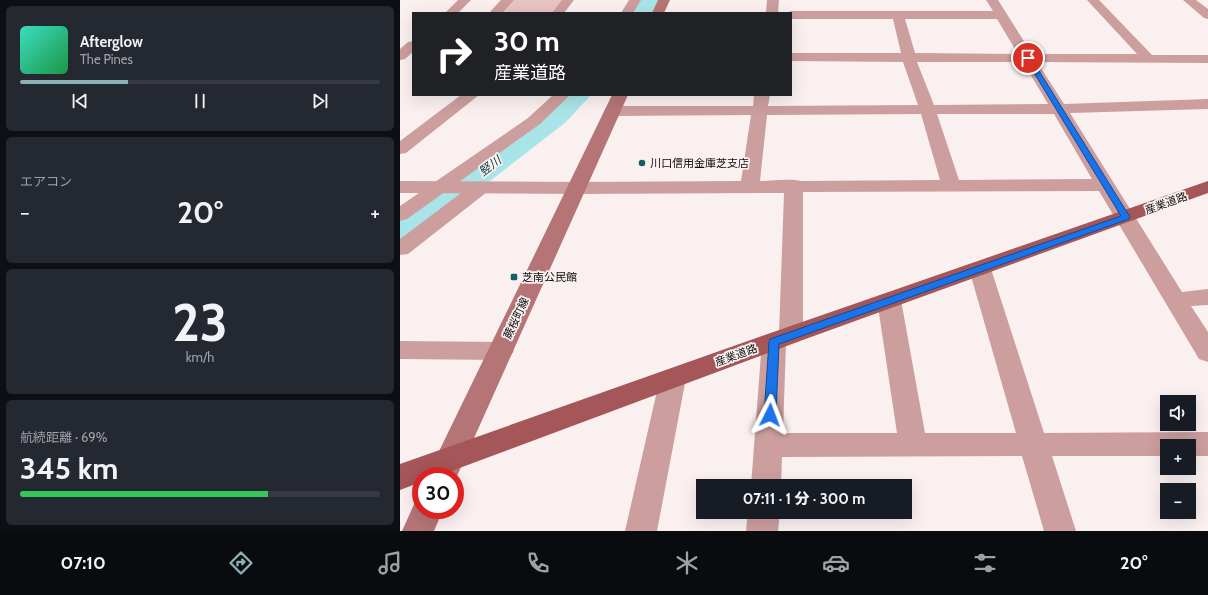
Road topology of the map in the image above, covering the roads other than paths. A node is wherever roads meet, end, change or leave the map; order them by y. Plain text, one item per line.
1 (466, 0) edge
2 (508, 0) edge
3 (568, 0) edge
4 (635, 0) edge
5 (664, 0) edge
6 (773, 0) edge
7 (992, 0) edge
8 (1093, 0) edge
9 (1189, 0) edge
10 (452, 12) edge
11 (496, 12) edge
12 (559, 12) edge
13 (628, 12) edge
14 (658, 12) edge
15 (772, 12) edge
16 (792, 15) edge
17 (898, 15) junction
18 (1001, 15) junction
19 (1208, 15) edge
20 (412, 46) edge
21 (400, 57) edge
22 (412, 57) edge
23 (792, 57) edge
24 (909, 58) junction
25 (1028, 58) junction
26 (1148, 58) junction
27 (1208, 59) edge
28 (470, 96) edge
29 (561, 96) edge
30 (616, 103) edge
31 (761, 103) edge
32 (1208, 104) edge
33 (1060, 109) junction
34 (928, 110) junction
35 (400, 149) edge
36 (794, 185) junction
37 (951, 185) junction
38 (1106, 185) junction
39 (750, 186) junction
40 (1208, 187) edge
41 (400, 188) edge
42 (444, 188) junction
43 (477, 188) junction
44 (578, 188) junction
45 (400, 215) edge
46 (1126, 217) junction
47 (400, 249) edge
48 (980, 269) junction
49 (1208, 297) edge
50 (889, 300) junction
51 (1176, 300) junction
52 (782, 338) junction
53 (400, 350) edge
54 (501, 350) junction
55 (1208, 353) edge
56 (673, 378) junction
57 (913, 444) junction
58 (1032, 444) junction
59 (1208, 444) edge
60 (768, 445) junction
61 (446, 467) edge
62 (449, 467) edge
63 (412, 475) edge
64 (400, 477) edge
65 (766, 479) edge
66 (423, 519) edge
67 (763, 519) edge
68 (418, 531) edge
69 (641, 531) edge
70 (762, 531) edge
71 (1060, 531) edge

1 - 10 street
2 - 11 street
3 - 12 street
4 - 13 street
5 - 14 main road
6 - 15 street
7 - 18 street
8 - 26 street
9 - 19 street
16 - 17 street
17 - 18 street
17 - 24 street
18 - 25 street
20 - 21 street
21 - 22 street
23 - 24 street
24 - 25 street
24 - 34 street
25 - 26 street
25 - 33 street
26 - 27 street
28 - 35 street
29 - 42 street
30 - 31 street
30 - 44 main road, 蕨桜町線
31 - 34 street
31 - 39 street
32 - 33 street
33 - 34 street
33 - 38 street
34 - 37 street
36 - 37 street
36 - 39 street
36 - 52 street
37 - 38 street
38 - 46 street
39 - 44 street
40 - 46 main road, 産業道路
41 - 42 street
42 - 43 street
42 - 45 street
43 - 44 street
43 - 47 street
44 - 54 main road, 蕨桜町線
46 - 48 main road, 産業道路
46 - 51 street
48 - 50 main road, 産業道路
48 - 58 street
49 - 51 street
50 - 52 main road, 産業道路
50 - 57 street
51 - 55 street
52 - 56 main road, 産業道路
52 - 60 street
53 - 54 street
54 - 61 main road, 蕨桜町線
56 - 62 main road, 産業道路
56 - 69 street
57 - 58 street
57 - 60 street
58 - 59 street
58 - 71 street
60 - 65 street
63 - 64 main road, 産業道路
66 - 68 main road
67 - 70 street

